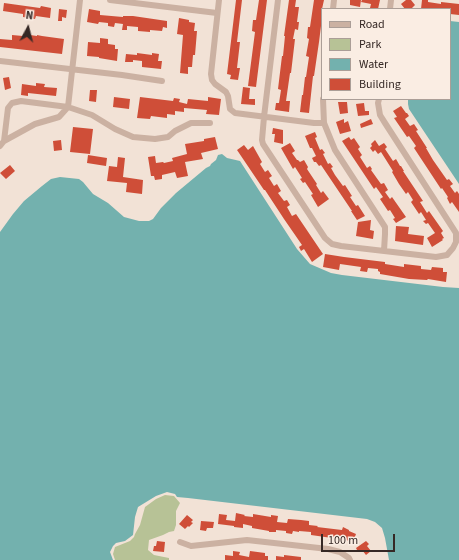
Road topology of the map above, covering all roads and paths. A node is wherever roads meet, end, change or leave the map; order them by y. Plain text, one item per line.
1 (80, 0) edge
2 (110, 0) edge
3 (219, 0) edge
4 (278, 0) edge
5 (217, 13) junction
6 (0, 61) edge
7 (72, 70) junction
8 (162, 81) dead end
9 (323, 100) edge
10 (379, 100) edge
11 (68, 107) junction
12 (264, 117) junction
13 (210, 123) dead end
14 (324, 123) junction
15 (2, 143) edge
16 (384, 251) junction
17 (180, 542) dead end
18 (350, 560) edge

1 - 7 street
2 - 5 street
3 - 5 street
4 - 12 street
5 - 12 street
6 - 7 street
7 - 8 street
7 - 11 street
9 - 14 street
10 - 16 street
11 - 13 street
11 - 15 street
11 - 15 street
12 - 14 street
12 - 16 street
14 - 16 street
17 - 18 street

